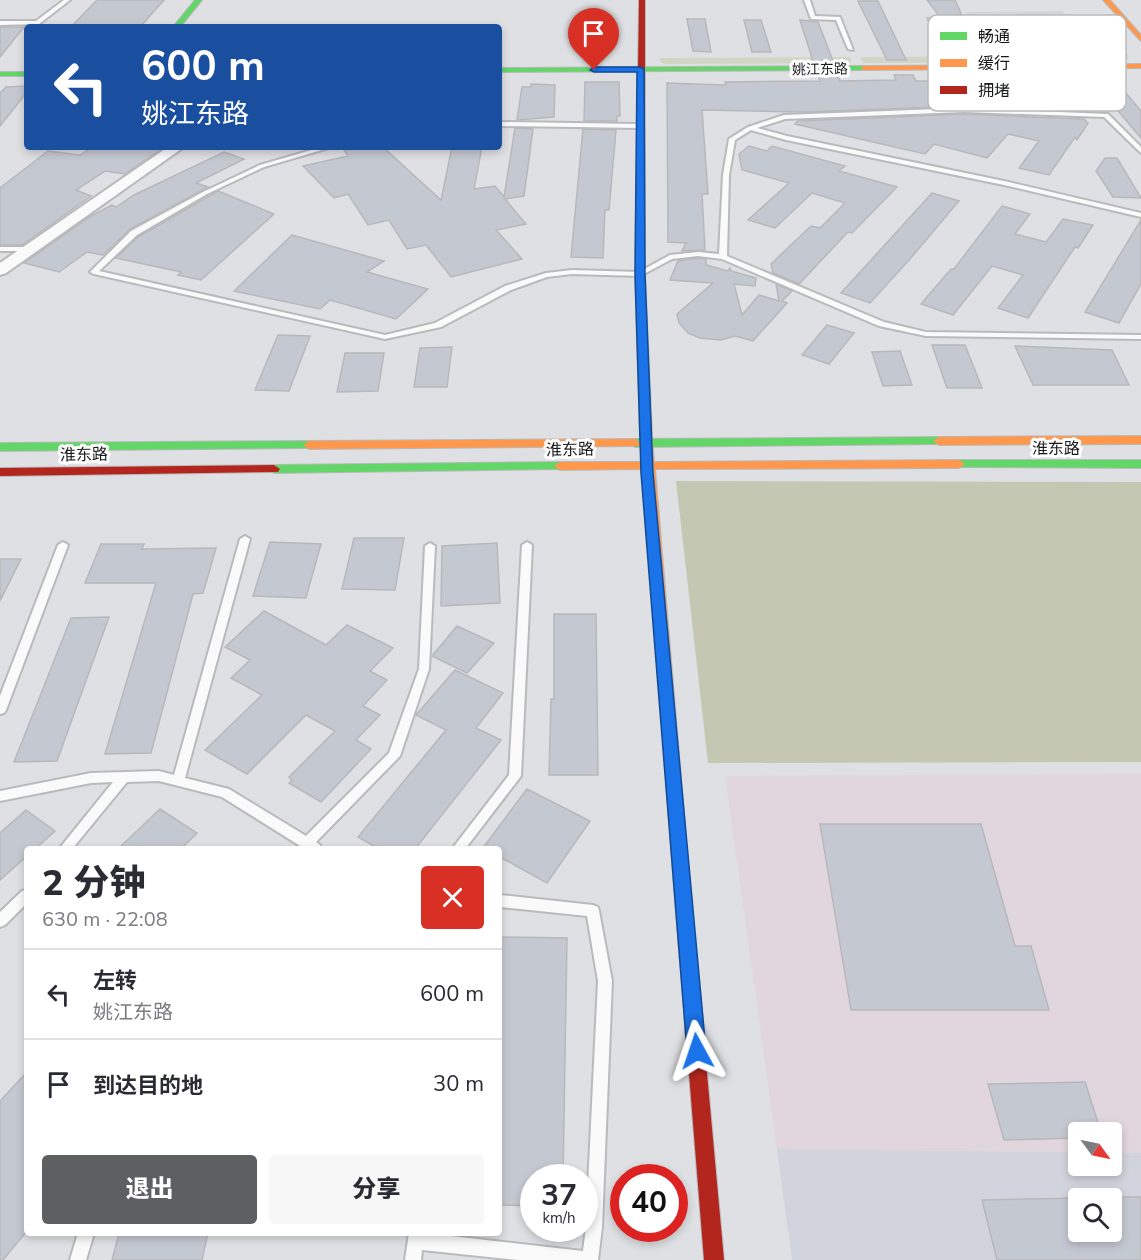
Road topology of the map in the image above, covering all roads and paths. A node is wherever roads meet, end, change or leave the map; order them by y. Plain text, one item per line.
1 (67, 0) edge
2 (198, 0) edge
3 (642, 0) edge
4 (807, 0) edge
5 (1106, 0) edge
6 (1118, 0) edge
7 (1119, 15) edge
8 (1126, 22) edge
9 (0, 23) edge
10 (178, 24) edge
11 (1141, 24) edge
12 (1141, 39) edge
13 (851, 49) dead end
14 (1126, 66) edge
15 (1141, 66) edge
16 (928, 68) edge
17 (928, 70) edge
18 (1126, 70) edge
19 (1141, 70) edge
20 (640, 71) junction
21 (502, 72) edge
22 (0, 76) edge
23 (24, 76) edge
24 (938, 111) edge
25 (1001, 111) edge
26 (502, 124) edge
27 (640, 126) junction
28 (750, 128) junction
29 (173, 150) edge
30 (318, 150) edge
31 (1141, 152) edge
32 (1141, 215) edge
33 (0, 249) edge
34 (30, 249) junction
35 (723, 257) junction
36 (0, 270) edge
37 (640, 274) junction
38 (1141, 337) edge
39 (1141, 440) edge
40 (646, 442) junction
41 (0, 447) edge
42 (1141, 464) edge
43 (647, 465) junction
44 (0, 471) edge
45 (246, 539) dead end
46 (63, 545) dead end
47 (527, 545) dead end
48 (430, 546) dead end
49 (0, 710) edge
50 (124, 777) junction
51 (179, 781) junction
52 (0, 796) edge
53 (67, 846) edge
54 (312, 846) edge
55 (460, 846) edge
56 (24, 898) edge
57 (502, 900) edge
58 (0, 921) edge
59 (85, 1236) edge
60 (417, 1237) edge
61 (78, 1260) edge
62 (413, 1260) edge
63 (590, 1260) edge
64 (714, 1260) edge

1 - 9 lane
2 - 10 street
3 - 20 street
4 - 13 lane
5 - 7 street
6 - 11 street
8 - 12 street
14 - 15 street, 姚江东路
16 - 20 street, 姚江东路
17 - 20 street, 姚江东路
18 - 19 street, 姚江东路
20 - 21 street, 姚江东路
20 - 27 street
22 - 23 street
24 - 28 lane
25 - 31 lane
26 - 27 lane
27 - 37 street
28 - 32 lane
28 - 35 lane
29 - 34 street
30 - 37 lane
33 - 34 lane
34 - 36 street
35 - 37 lane
35 - 38 lane
37 - 40 street
39 - 40 street, 淮东路
40 - 41 street, 淮东路
40 - 43 street
42 - 43 street, 淮东路
43 - 44 street, 淮东路
43 - 64 street
45 - 51 lane
46 - 49 lane
47 - 55 lane
48 - 54 lane
50 - 51 lane
50 - 52 lane
50 - 53 lane
51 - 54 lane
56 - 58 lane
57 - 63 lane
59 - 61 lane
60 - 62 lane
60 - 63 lane

